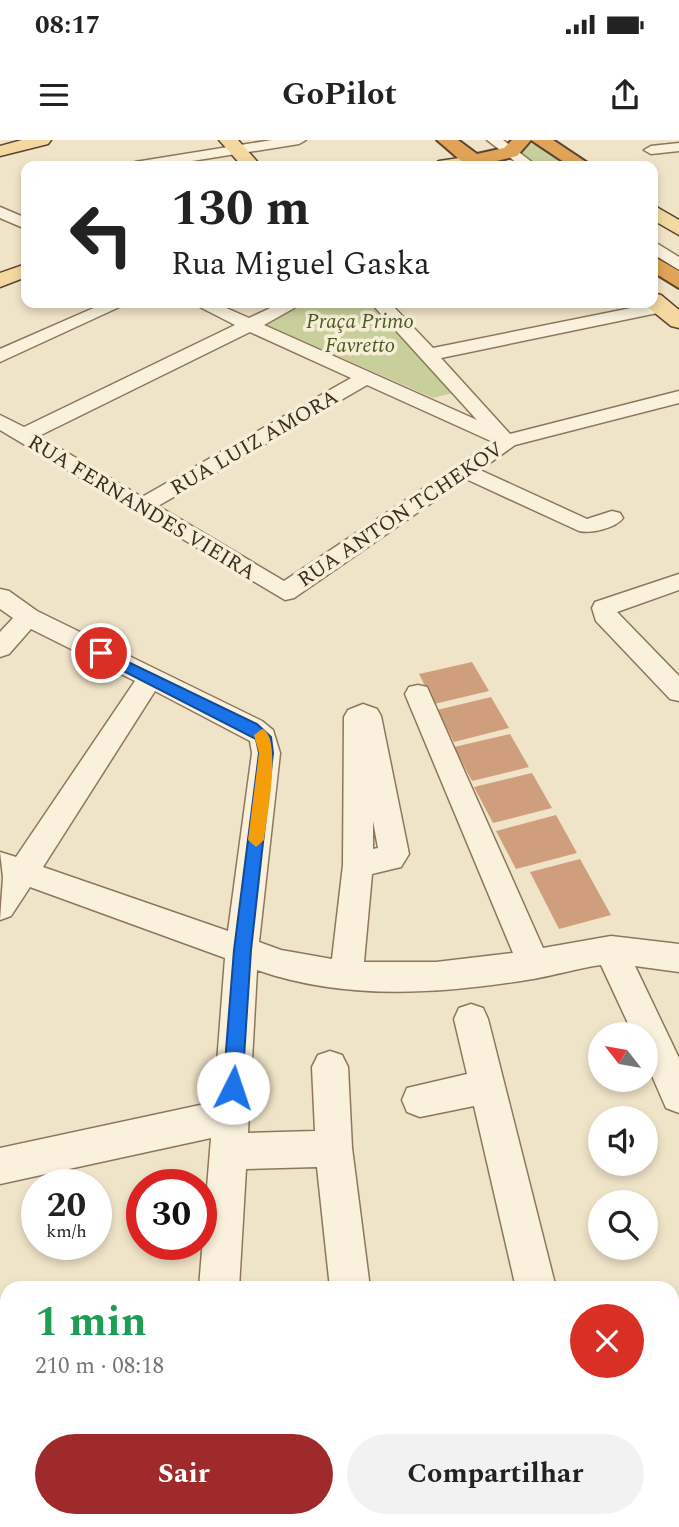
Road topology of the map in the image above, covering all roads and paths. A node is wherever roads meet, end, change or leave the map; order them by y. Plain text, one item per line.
1 (299, 140) edge
2 (446, 140) edge
3 (479, 140) edge
4 (494, 140) edge
5 (540, 140) edge
6 (30, 141) edge
7 (232, 145) edge
8 (516, 146) edge
9 (679, 147) edge
10 (651, 150) dead end
11 (0, 152) edge
12 (158, 161) edge
13 (247, 161) edge
14 (473, 161) edge
15 (480, 161) edge
16 (484, 161) edge
17 (526, 161) edge
18 (575, 161) edge
19 (4, 208) edge
20 (21, 220) edge
21 (671, 227) edge
22 (658, 250) edge
23 (679, 251) edge
24 (679, 265) edge
25 (658, 266) edge
26 (21, 272) edge
27 (0, 281) edge
28 (679, 281) edge
29 (658, 305) edge
30 (108, 308) edge
31 (212, 308) edge
32 (283, 308) edge
33 (385, 308) edge
34 (639, 308) edge
35 (679, 320) edge
36 (249, 324) junction
37 (428, 355) junction
38 (0, 356) edge
39 (366, 377) junction
40 (679, 397) edge
41 (469, 398) junction
42 (434, 408) junction
43 (0, 421) edge
44 (24, 435) junction
45 (508, 441) junction
46 (463, 470) junction
47 (142, 506) junction
48 (612, 518) dead end
49 (679, 582) edge
50 (285, 592) joint
51 (0, 597) edge
52 (28, 617) junction
53 (0, 648) edge
54 (150, 678) junction
55 (679, 692) edge
56 (418, 694) dead end
57 (358, 865) dead end
58 (11, 868) edge
59 (0, 907) edge
60 (242, 950) junction
61 (611, 950) junction
62 (677, 958) edge
63 (534, 964) junction
64 (346, 976) junction
65 (471, 1019) dead end
66 (330, 1067) dead end
67 (488, 1087) junction
68 (679, 1096) edge
69 (420, 1100) dead end
70 (230, 1116) junction
71 (334, 1149) junction
72 (228, 1152) junction
73 (0, 1166) edge
74 (219, 1281) edge
75 (349, 1281) edge
76 (534, 1281) edge

1 - 7 street
2 - 14 highway
3 - 15 street
4 - 8 street
5 - 18 highway
6 - 11 main road
7 - 12 street
7 - 13 main road
8 - 16 highway
8 - 17 street
9 - 10 street
19 - 20 street
21 - 23 highway
22 - 24 street
25 - 28 highway
26 - 27 main road
29 - 35 main road
30 - 38 street
31 - 36 street
32 - 36 street
33 - 37 street
34 - 37 street
36 - 39 street
36 - 44 street
37 - 41 street
39 - 42 street
39 - 47 street, RUA LUIZ AMORA
40 - 45 street, RUA ANTON TCHEKOV
41 - 42 street
41 - 45 street
42 - 45 street
43 - 44 street, RUA FERNANDES VIEIRA
44 - 47 street, RUA FERNANDES VIEIRA
45 - 46 street, RUA ANTON TCHEKOV
46 - 48 street
46 - 50 street, RUA ANTON TCHEKOV
47 - 50 street, RUA FERNANDES VIEIRA
49 - 55 street
51 - 52 street
52 - 53 street
52 - 54 street
54 - 58 street
54 - 60 street
56 - 63 street
57 - 64 street
58 - 59 street
58 - 60 street
60 - 64 street
60 - 70 street
61 - 62 street
61 - 63 street
61 - 68 street
63 - 64 street
65 - 67 street
66 - 71 street
67 - 69 street
67 - 76 street
70 - 72 street
70 - 73 street
71 - 72 street
71 - 75 street
72 - 74 street

